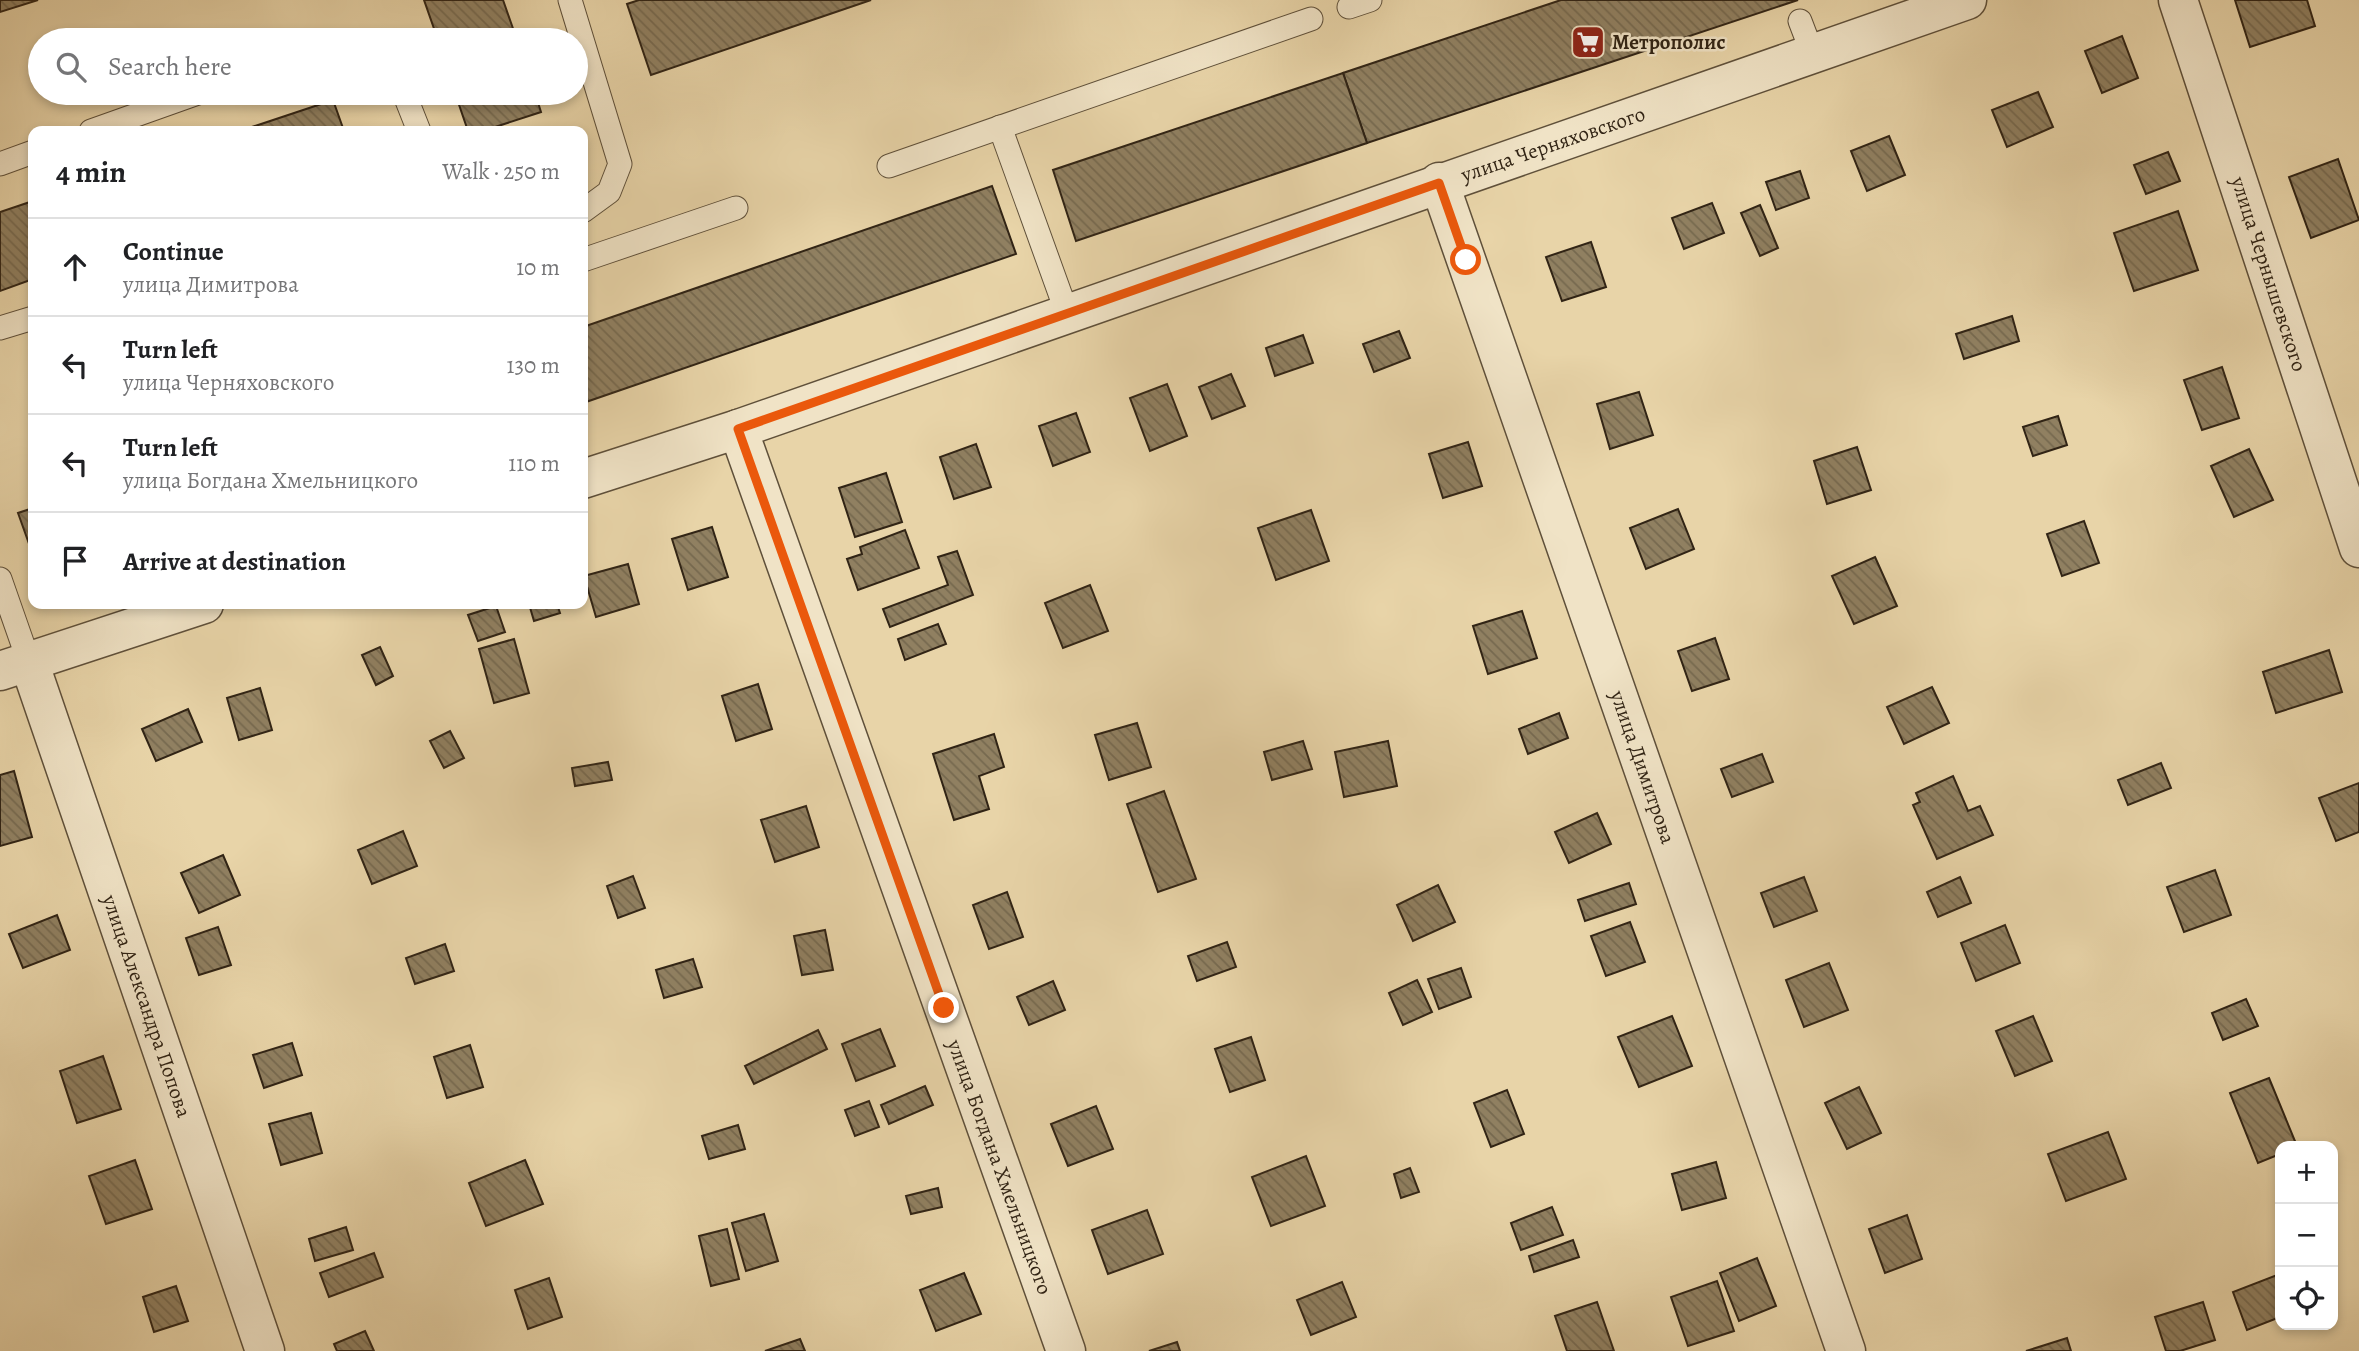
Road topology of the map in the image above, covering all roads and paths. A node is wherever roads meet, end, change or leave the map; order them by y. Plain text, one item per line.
1 (570, 0) edge
2 (1967, 0) edge
3 (2178, 0) edge
4 (1311, 19) dead end
5 (579, 28) edge
6 (588, 59) edge
7 (164, 105) edge
8 (409, 105) edge
9 (105, 126) edge
10 (417, 126) edge
11 (1000, 127) junction
12 (28, 154) edge
13 (0, 164) edge
14 (889, 166) dead end
15 (1439, 183) junction
16 (588, 207) edge
17 (736, 208) dead end
18 (588, 258) edge
19 (1067, 313) junction
20 (28, 320) edge
21 (0, 328) edge
22 (738, 429) junction
23 (588, 477) edge
24 (2359, 548) edge
25 (0, 579) edge
26 (189, 609) edge
27 (15, 666) edge
28 (265, 1351) edge
29 (1066, 1351) edge
30 (1846, 1351) edge

1 - 5 lane
2 - 15 street, улица Черняховского
3 - 24 street, улица Чернышевского
4 - 11 lane
6 - 16 lane
7 - 9 lane
8 - 10 lane
11 - 14 lane
11 - 19 lane
12 - 13 lane
15 - 19 street, улица Черняховского
15 - 30 street, улица Димитрова
17 - 18 lane
19 - 22 street, улица Черняховского
20 - 21 lane
22 - 23 street, улица Черняховского
22 - 29 street, улица Богдана Хмельницкого
25 - 27 lane
26 - 27 street
27 - 28 street, улица Александра Попова

